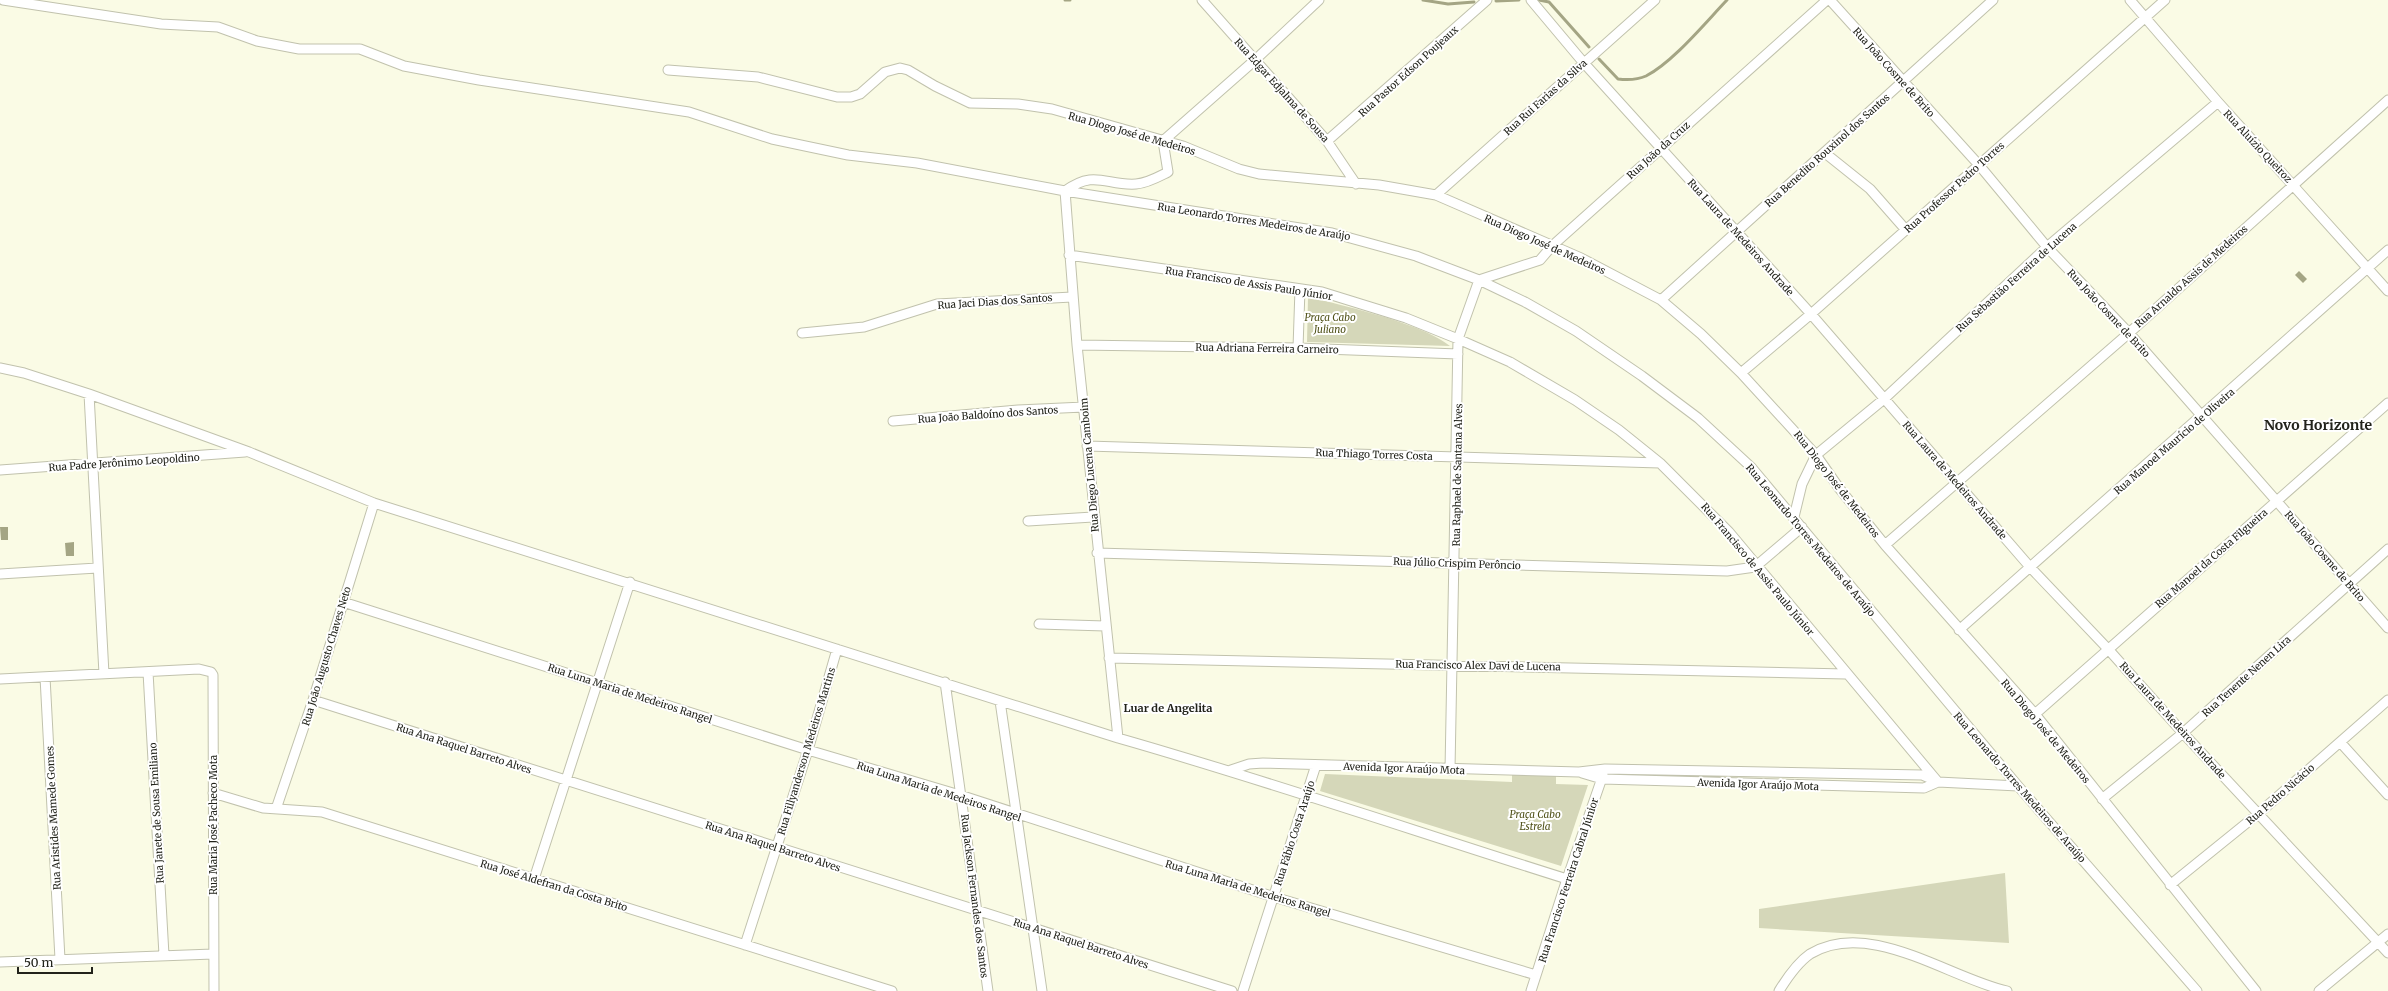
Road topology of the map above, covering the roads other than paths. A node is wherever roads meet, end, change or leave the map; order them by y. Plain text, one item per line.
1 (3, 0) edge
2 (1202, 0) edge
3 (1320, 0) edge
4 (1487, 0) edge
5 (1531, 0) edge
6 (1655, 0) edge
7 (1829, 0) edge
8 (1993, 0) edge
9 (2130, 0) edge
10 (2165, 0) edge
11 (2146, 17) junction
12 (1255, 60) junction
13 (1583, 62) junction
14 (668, 70) dead end
15 (1903, 82) junction
16 (2388, 100) edge
17 (2218, 102) junction
18 (1163, 141) junction
19 (1327, 141) junction
20 (1660, 148) junction
21 (1825, 153) junction
22 (1979, 165) junction
23 (1356, 184) junction
24 (2293, 184) junction
25 (1065, 191) junction
26 (1436, 195) junction
27 (1906, 230) junction
28 (1738, 232) junction
29 (1552, 246) junction
30 (2047, 247) junction
31 (2388, 250) edge
32 (1069, 255) junction
33 (2367, 268) junction
34 (1479, 280) junction
35 (1300, 289) junction
36 (2388, 291) edge
37 (1072, 297) junction
38 (1661, 300) junction
39 (1811, 314) junction
40 (2129, 332) junction
41 (802, 333) dead end
42 (1458, 339) junction
43 (1077, 345) junction
44 (1298, 348) junction
45 (1458, 354) junction
46 (0, 368) edge
47 (1741, 373) junction
48 (89, 394) junction
49 (1884, 399) junction
50 (2388, 403) edge
51 (1084, 407) junction
52 (2202, 416) junction
53 (893, 422) dead end
54 (1087, 446) junction
55 (248, 452) junction
56 (1816, 455) junction
57 (1458, 456) junction
58 (1660, 462) junction
59 (93, 465) junction
60 (0, 470) edge
61 (1958, 482) junction
62 (2277, 500) junction
63 (374, 503) junction
64 (1093, 517) junction
65 (1794, 517) junction
66 (1028, 520) dead end
67 (1802, 527) junction
68 (1885, 545) junction
69 (2388, 549) edge
70 (1097, 553) junction
71 (1455, 562) junction
72 (1755, 567) junction
73 (2030, 567) junction
74 (98, 568) junction
75 (0, 574) edge
76 (630, 582) junction
77 (2348, 584) junction
78 (343, 602) junction
79 (1039, 624) dead end
80 (1105, 626) junction
81 (2388, 628) edge
82 (1960, 630) junction
83 (2108, 648) junction
84 (837, 649) junction
85 (1109, 658) junction
86 (1452, 664) junction
87 (148, 672) junction
88 (104, 674) junction
89 (1846, 674) junction
90 (45, 677) junction
91 (0, 680) edge
92 (945, 682) junction
93 (596, 683) junction
94 (313, 700) junction
95 (2388, 700) edge
96 (1000, 701) junction
97 (2035, 714) junction
98 (2183, 732) junction
99 (1118, 738) junction
100 (2340, 742) junction
101 (808, 750) junction
102 (1316, 765) junction
103 (1231, 770) junction
104 (1450, 770) junction
105 (1605, 770) junction
106 (1579, 772) junction
107 (565, 780) junction
108 (1602, 780) junction
109 (1938, 782) junction
110 (2018, 786) junction
111 (213, 793) junction
112 (2388, 795) edge
113 (963, 796) junction
114 (1305, 796) junction
115 (2102, 799) junction
116 (276, 809) junction
117 (2259, 814) junction
118 (1017, 815) junction
119 (777, 847) junction
120 (534, 879) junction
121 (1567, 879) junction
122 (2170, 885) junction
123 (1274, 897) junction
124 (976, 910) junction
125 (1033, 928) junction
126 (2388, 934) edge
127 (2379, 942) junction
128 (745, 945) junction
129 (2388, 953) edge
130 (213, 954) junction
131 (164, 955) junction
132 (60, 959) junction
133 (0, 962) edge
134 (1536, 976) junction
135 (214, 991) edge
136 (892, 991) edge
137 (988, 991) edge
138 (1042, 991) edge
139 (1232, 991) edge
140 (1243, 991) edge
141 (1531, 991) edge
142 (1779, 991) edge
143 (2007, 991) edge
144 (2197, 991) edge
145 (2256, 991) edge
146 (2319, 991) edge

1 - 25 street, Rua Leonardo Torres Medeiros de Araújo
2 - 12 street, Rua Edgar Edjalma de Sousa
3 - 12 street
4 - 19 street, Rua Pastor Edson Poujeaux
5 - 13 street, Rua Laura de Medeiros Andrade
6 - 13 street, Rua Rui Farias da Silva
7 - 15 street, Rua João Cosme de Brito
7 - 20 street, Rua João da Cruz
8 - 15 street, Rua Benedito Rouxinol dos Santos
9 - 11 street, Rua Aluízio Queiroz
10 - 11 street, Rua Professor Pedro Torres
11 - 17 street, Rua Aluízio Queiroz
11 - 22 street, Rua Professor Pedro Torres
12 - 18 street
12 - 19 street, Rua Edgar Edjalma de Sousa
13 - 20 street, Rua Laura de Medeiros Andrade
13 - 26 street, Rua Rui Farias da Silva
14 - 18 street, Rua Diogo José de Medeiros
15 - 21 street, Rua Benedito Rouxinol dos Santos
15 - 22 street, Rua João Cosme de Brito
16 - 24 street, Rua Arnaldo Assis de Medeiros
17 - 24 street, Rua Aluízio Queiroz
17 - 30 street, Rua Sebastião Ferreira de Lucena
18 - 23 street, Rua Diogo José de Medeiros
18 - 25 street
19 - 23 street, Rua Edgar Edjalma de Sousa
20 - 28 street, Rua Laura de Medeiros Andrade
20 - 29 street, Rua João da Cruz
21 - 27 street
21 - 28 street, Rua Benedito Rouxinol dos Santos
22 - 27 street, Rua Professor Pedro Torres
22 - 30 street, Rua João Cosme de Brito
23 - 26 street, Rua Diogo José de Medeiros
24 - 33 street, Rua Aluízio Queiroz
24 - 40 street, Rua Arnaldo Assis de Medeiros
25 - 32 street, Rua Diego Lucena Camboim
25 - 34 street, Rua Leonardo Torres Medeiros de Araújo
26 - 29 street, Rua Diogo José de Medeiros
27 - 39 street, Rua Professor Pedro Torres
28 - 38 street, Rua Benedito Rouxinol dos Santos
28 - 39 street, Rua Laura de Medeiros Andrade
29 - 34 street, Rua João da Cruz
29 - 38 street, Rua Diogo José de Medeiros
30 - 40 street, Rua João Cosme de Brito
30 - 49 street, Rua Sebastião Ferreira de Lucena
31 - 33 street, Rua Manoel Maurício de Oliveira
32 - 35 street, Rua Francisco de Assis Paulo Júnior
32 - 37 street, Rua Diego Lucena Camboim
33 - 36 street, Rua Aluízio Queiroz
33 - 52 street, Rua Manoel Maurício de Oliveira
34 - 42 street, Rua Raphael de Santana Alves
34 - 65 street, Rua Leonardo Torres Medeiros de Araújo
35 - 42 street, Rua Francisco de Assis Paulo Júnior
35 - 44 street
37 - 41 street, Rua Jaci Dias dos Santos
37 - 43 street, Rua Diego Lucena Camboim
38 - 47 street, Rua Diogo José de Medeiros
39 - 47 street, Rua Professor Pedro Torres
39 - 49 street, Rua Laura de Medeiros Andrade
40 - 52 street, Rua João Cosme de Brito
40 - 61 street, Rua Arnaldo Assis de Medeiros
42 - 45 street, Rua Raphael de Santana Alves
42 - 58 street, Rua Francisco de Assis Paulo Júnior
43 - 44 street, Rua Adriana Ferreira Carneiro
43 - 51 street, Rua Diego Lucena Camboim
44 - 45 street, Rua Adriana Ferreira Carneiro
45 - 57 street, Rua Raphael de Santana Alves
46 - 48 street
47 - 56 street, Rua Diogo José de Medeiros
48 - 55 street
48 - 59 street
49 - 56 street, Rua Sebastião Ferreira de Lucena
49 - 61 street, Rua Laura de Medeiros Andrade
50 - 62 street, Rua Manoel da Costa Filgueira
51 - 53 street, Rua João Baldoíno dos Santos
51 - 54 street, Rua Diego Lucena Camboim
52 - 62 street, Rua João Cosme de Brito
52 - 73 street, Rua Manoel Maurício de Oliveira
54 - 57 street, Rua Thiago Torres Costa
54 - 64 street, Rua Diego Lucena Camboim
55 - 59 street, Rua Padre Jerônimo Leopoldino
55 - 63 street
56 - 65 street
56 - 68 street, Rua Diogo José de Medeiros
57 - 58 street, Rua Thiago Torres Costa
57 - 71 street, Rua Raphael de Santana Alves
58 - 72 street, Rua Francisco de Assis Paulo Júnior
59 - 60 street, Rua Padre Jerônimo Leopoldino
59 - 74 street
61 - 68 street, Rua Arnaldo Assis de Medeiros
61 - 73 street, Rua Laura de Medeiros Andrade
62 - 77 street, Rua João Cosme de Brito
62 - 83 street, Rua Manoel da Costa Filgueira
63 - 76 street
63 - 78 street, Rua João Augusto Chaves Neto
64 - 66 street
64 - 70 street, Rua Diego Lucena Camboim
65 - 67 street, Rua Leonardo Torres Medeiros de Araújo
67 - 72 street
67 - 110 street, Rua Leonardo Torres Medeiros de Araújo
68 - 82 street, Rua Diogo José de Medeiros
69 - 77 street, Rua Tenente Nenen Lira
70 - 71 street, Rua Júlio Crispim Perôncio
70 - 80 street, Rua Diego Lucena Camboim
71 - 72 street, Rua Júlio Crispim Perôncio
71 - 86 street, Rua Raphael de Santana Alves
72 - 89 street, Rua Francisco de Assis Paulo Júnior
73 - 82 street, Rua Manoel Maurício de Oliveira
73 - 83 street, Rua Laura de Medeiros Andrade
74 - 75 street
74 - 88 street
76 - 84 street
76 - 93 street
77 - 81 street, Rua João Cosme de Brito
77 - 98 street, Rua Tenente Nenen Lira
78 - 93 street, Rua Luna Maria de Medeiros Rangel
78 - 94 street, Rua João Augusto Chaves Neto
79 - 80 street
80 - 85 street, Rua Diego Lucena Camboim
82 - 97 street, Rua Diogo José de Medeiros
83 - 97 street, Rua Manoel da Costa Filgueira
83 - 98 street, Rua Laura de Medeiros Andrade
84 - 92 street
84 - 101 street, Rua Fillyanderson Medeiros Martins
85 - 86 street, Rua Francisco Alex Davi de Lucena
85 - 99 street, Rua Diego Lucena Camboim
86 - 89 street, Rua Francisco Alex Davi de Lucena
86 - 104 street, Rua Raphael de Santana Alves
87 - 88 street
87 - 111 street, Rua Maria José Pacheco Mota
87 - 131 street, Rua Janete de Sousa Emiliano
88 - 90 street
89 - 109 street, Rua Francisco de Assis Paulo Júnior
90 - 91 street
90 - 132 street, Rua Aristides Mamede Gomes
92 - 96 street
92 - 113 street, Rua Jackson Fernandes dos Santos
93 - 101 street, Rua Luna Maria de Medeiros Rangel
93 - 107 street
94 - 107 street, Rua Ana Raquel Barreto Alves
94 - 116 street, Rua João Augusto Chaves Neto
95 - 100 street, Rua Pedro Nicácio
96 - 99 street
96 - 118 street
97 - 115 street, Rua Diogo José de Medeiros
98 - 115 street, Rua Tenente Nenen Lira
98 - 117 street, Rua Laura de Medeiros Andrade
99 - 103 street
100 - 112 street
100 - 117 street, Rua Pedro Nicácio
101 - 113 street, Rua Luna Maria de Medeiros Rangel
101 - 119 street, Rua Fillyanderson Medeiros Martins
102 - 103 street, Avenida Igor Araújo Mota
102 - 104 street, Avenida Igor Araújo Mota
102 - 114 street, Rua Fábio Costa Araújo
103 - 114 street
104 - 106 street, Avenida Igor Araújo Mota
105 - 106 street, Avenida Igor Araújo Mota
105 - 108 street, Rua Francisco Ferreira Cabral Júnior
105 - 109 street, Avenida Igor Araújo Mota
106 - 108 street, Avenida Igor Araújo Mota
107 - 119 street, Rua Ana Raquel Barreto Alves
107 - 120 street
108 - 109 street, Avenida Igor Araújo Mota
108 - 121 street, Rua Francisco Ferreira Cabral Júnior
109 - 110 street, Avenida Igor Araújo Mota
110 - 144 street, Rua Leonardo Torres Medeiros de Araújo
111 - 116 street, Rua José Aldefran da Costa Brito
111 - 130 street, Rua Maria José Pacheco Mota
113 - 118 street, Rua Luna Maria de Medeiros Rangel
113 - 124 street, Rua Jackson Fernandes dos Santos
114 - 121 street
114 - 123 street, Rua Fábio Costa Araújo
115 - 122 street, Rua Diogo José de Medeiros
116 - 120 street, Rua José Aldefran da Costa Brito
117 - 122 street, Rua Pedro Nicácio
117 - 127 street, Rua Laura de Medeiros Andrade
118 - 123 street, Rua Luna Maria de Medeiros Rangel
118 - 125 street
119 - 124 street, Rua Ana Raquel Barreto Alves
119 - 128 street, Rua Fillyanderson Medeiros Martins
120 - 128 street, Rua José Aldefran da Costa Brito
121 - 134 street, Rua Francisco Ferreira Cabral Júnior
122 - 145 street, Rua Diogo José de Medeiros
123 - 134 street, Rua Luna Maria de Medeiros Rangel
123 - 140 street, Rua Fábio Costa Araújo
124 - 125 street, Rua Ana Raquel Barreto Alves
124 - 137 street, Rua Jackson Fernandes dos Santos
125 - 138 street
125 - 139 street, Rua Ana Raquel Barreto Alves
126 - 127 street
127 - 129 street, Rua Laura de Medeiros Andrade
127 - 146 street
128 - 136 street, Rua José Aldefran da Costa Brito
130 - 131 street
130 - 135 street, Rua Maria José Pacheco Mota
131 - 132 street
132 - 133 street
134 - 141 street, Rua Francisco Ferreira Cabral Júnior
142 - 143 street

